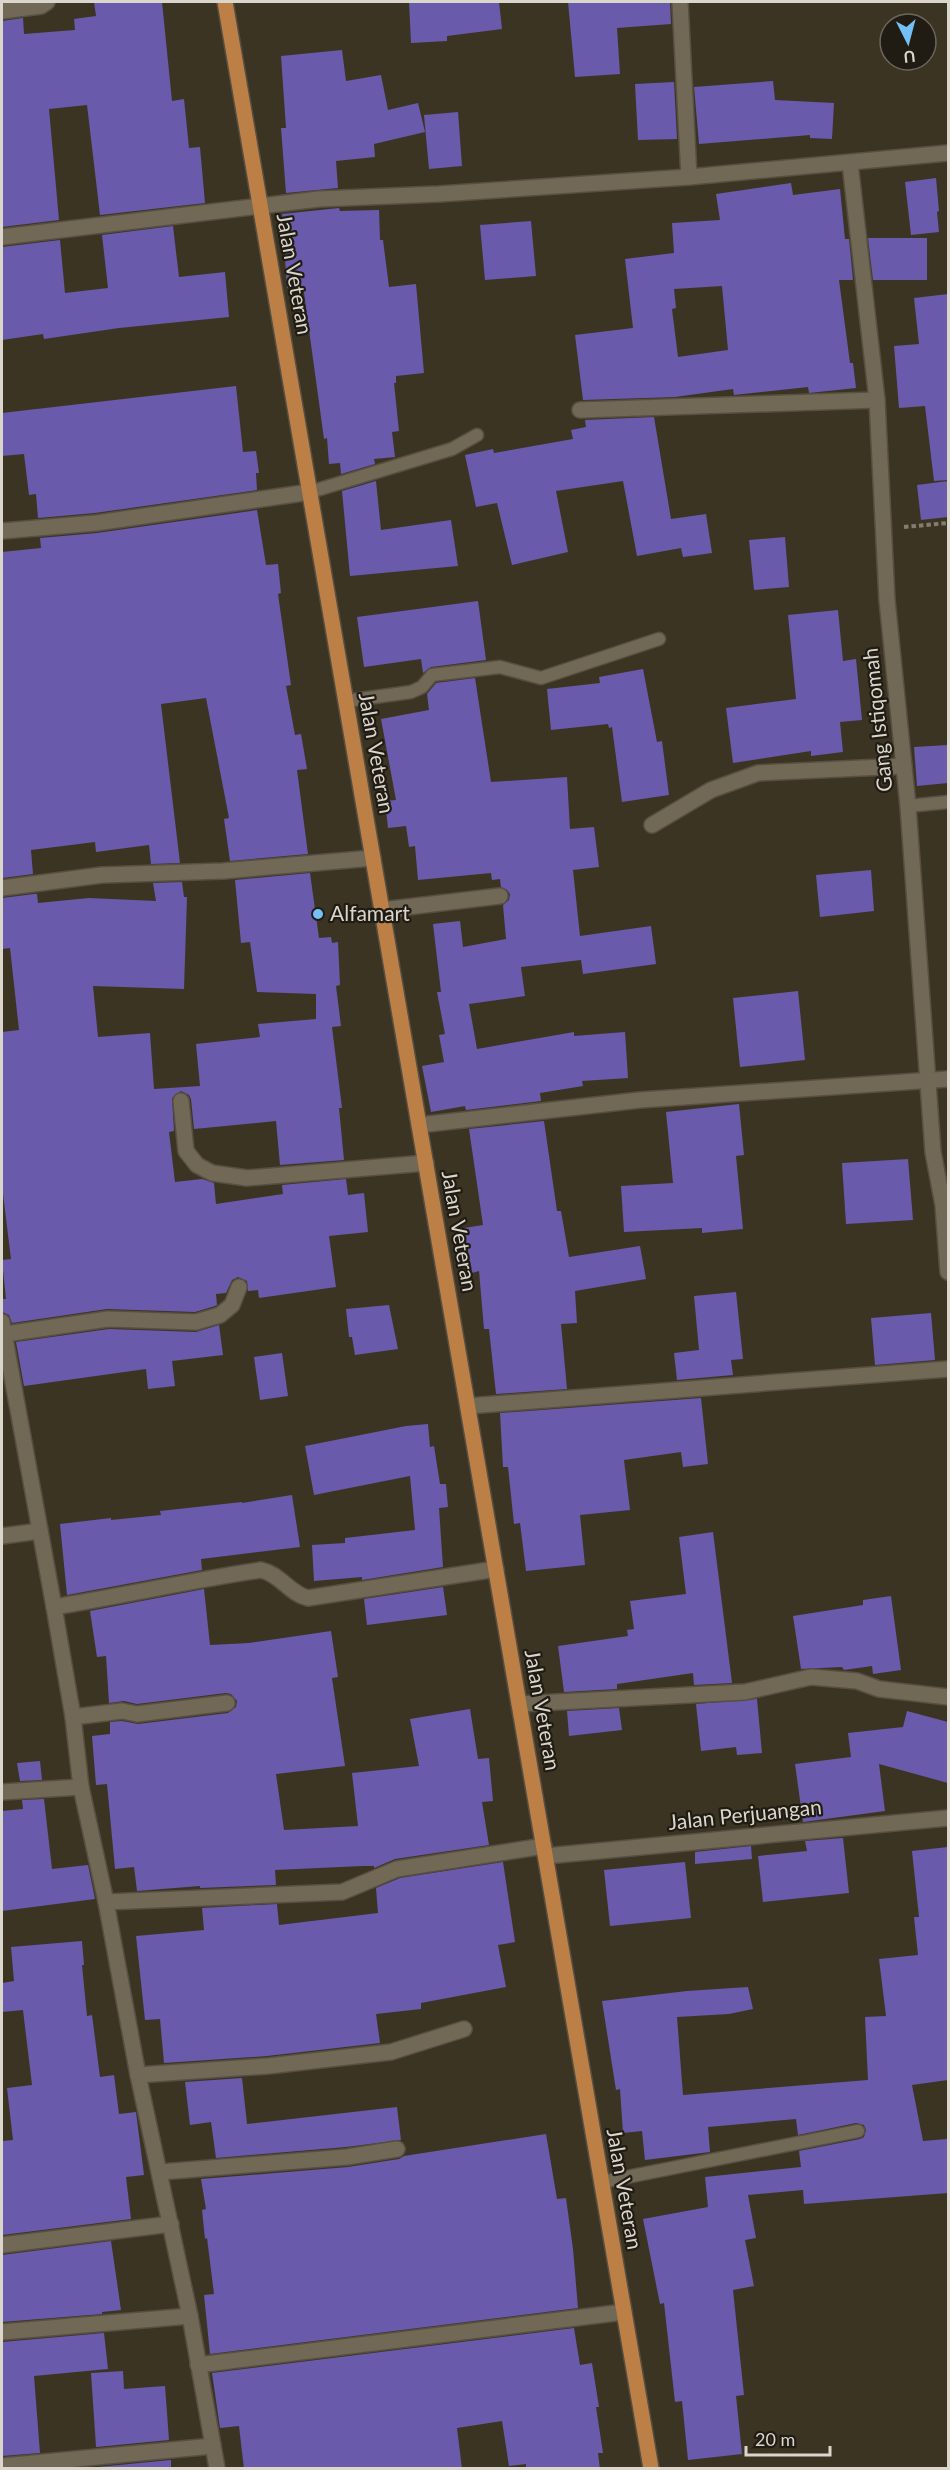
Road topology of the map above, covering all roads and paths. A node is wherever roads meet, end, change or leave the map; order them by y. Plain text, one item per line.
1 (47, 2) edge
2 (225, 2) edge
3 (680, 2) edge
4 (2, 11) edge
5 (948, 153) edge
6 (850, 163) junction
7 (689, 177) junction
8 (261, 207) junction
9 (2, 237) edge
10 (878, 400) junction
11 (580, 410) dead end
12 (477, 435) dead end
13 (310, 492) junction
14 (948, 523) edge
15 (885, 529) junction
16 (2, 531) edge
17 (659, 639) dead end
18 (346, 701) junction
19 (904, 766) junction
20 (948, 802) edge
21 (908, 806) junction
22 (652, 825) dead end
23 (373, 858) junction
24 (2, 888) edge
25 (500, 896) dead end
26 (382, 910) junction
27 (948, 1079) edge
28 (927, 1081) junction
29 (181, 1101) dead end
30 (419, 1125) junction
31 (426, 1163) junction
32 (946, 1205) edge
33 (948, 1272) edge
34 (239, 1287) dead end
35 (3, 1328) edge
36 (948, 1369) edge
37 (468, 1406) junction
38 (40, 1531) junction
39 (2, 1536) edge
40 (496, 1569) junction
41 (54, 1607) junction
42 (948, 1697) edge
43 (227, 1703) dead end
44 (519, 1704) junction
45 (73, 1717) junction
46 (81, 1787) junction
47 (2, 1792) edge
48 (948, 1818) edge
49 (545, 1851) junction
50 (106, 1902) junction
51 (464, 2029) dead end
52 (138, 2074) junction
53 (858, 2131) dead end
54 (397, 2149) dead end
55 (160, 2172) junction
56 (602, 2182) junction
57 (171, 2224) junction
58 (2, 2245) edge
59 (624, 2312) junction
60 (190, 2316) junction
61 (2, 2332) edge
62 (198, 2365) junction
63 (213, 2446) junction
64 (2, 2466) edge
65 (216, 2469) edge
66 (651, 2469) edge

1 - 4 street
2 - 8 main road, Jalan Veteran
3 - 7 street
5 - 6 street
6 - 7 street
6 - 10 street, Gang Istiqomah
7 - 8 street
8 - 9 street
8 - 13 main road, Jalan Veteran
10 - 11 street
10 - 15 street, Gang Istiqomah
12 - 13 lane
13 - 16 street
13 - 18 main road, Jalan Veteran
14 - 15 path
15 - 19 street, Gang Istiqomah
17 - 18 lane
18 - 23 main road, Jalan Veteran
19 - 21 street, Gang Istiqomah
19 - 22 street
20 - 21 lane
21 - 28 street, Gang Istiqomah
23 - 24 street
23 - 26 main road, Jalan Veteran
25 - 26 street
26 - 30 main road, Jalan Veteran
27 - 28 street
28 - 30 street
28 - 32 street, Gang Istiqomah
29 - 31 street
30 - 31 main road, Jalan Veteran
31 - 37 main road, Jalan Veteran
32 - 33 street, Gang Istiqomah
34 - 35 street
35 - 38 street
36 - 37 street
37 - 40 main road, Jalan Veteran
38 - 39 street
38 - 41 street
40 - 41 street
40 - 44 main road, Jalan Veteran
41 - 45 street
42 - 44 street
43 - 45 street
44 - 49 main road, Jalan Veteran
45 - 46 street
46 - 47 street
46 - 50 street
48 - 49 street, Jalan Perjuangan
49 - 50 street, Jalan Perjuangan
49 - 56 main road, Jalan Veteran
50 - 52 street
51 - 52 street
52 - 55 street
53 - 56 lane
54 - 55 street
55 - 57 street
56 - 59 main road, Jalan Veteran
57 - 58 street
57 - 60 street
59 - 62 street
59 - 66 main road, Jalan Veteran
60 - 61 street
60 - 62 street
62 - 63 street
63 - 64 street
63 - 65 street

